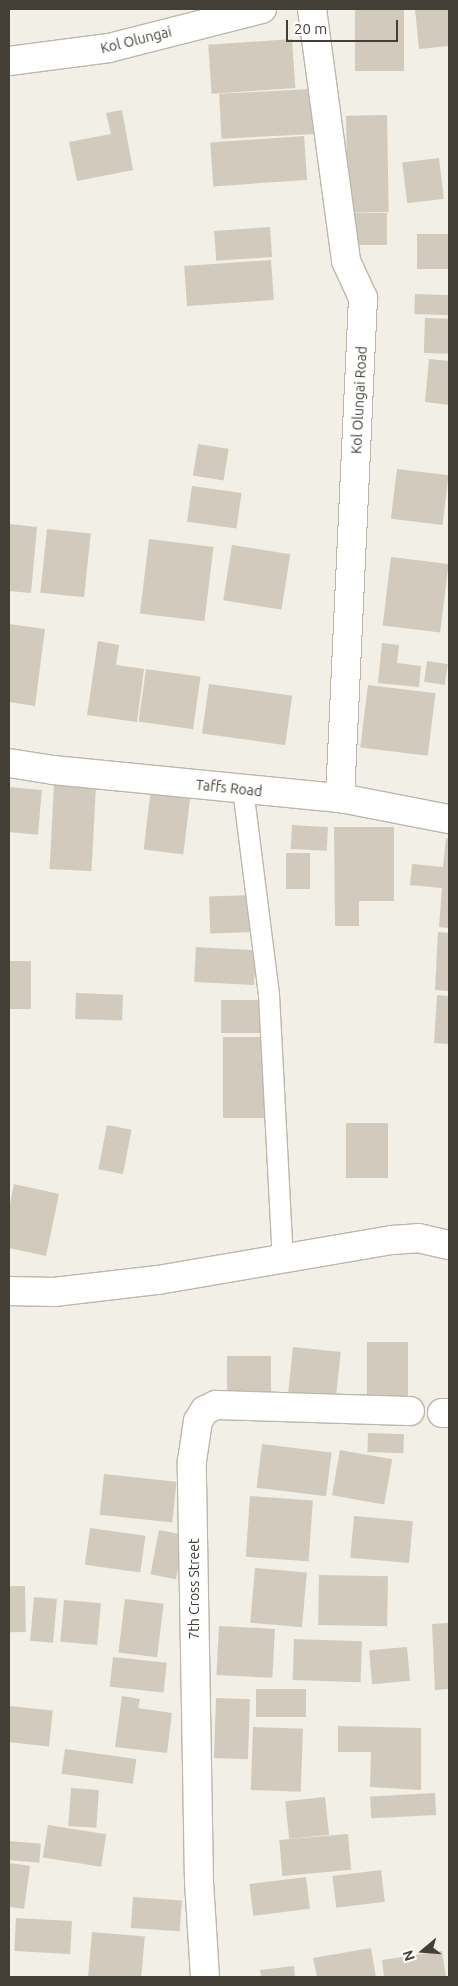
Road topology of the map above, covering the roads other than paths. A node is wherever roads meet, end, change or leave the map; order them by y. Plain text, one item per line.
1 (262, 9) edge
2 (312, 9) edge
3 (9, 62) edge
4 (9, 763) edge
5 (243, 790) junction
6 (340, 798) junction
7 (449, 819) edge
8 (449, 1245) edge
9 (283, 1258) junction
10 (9, 1291) edge
11 (410, 1411) dead end
12 (205, 1977) edge

1 - 3 street, Kol Olungai
2 - 6 street, Kol Olungai Road
4 - 5 street, Taffs Road
5 - 6 street, Taffs Road
5 - 9 lane
6 - 7 street, Taffs Road
8 - 9 street
9 - 10 street
11 - 12 street, 7th Cross Street

